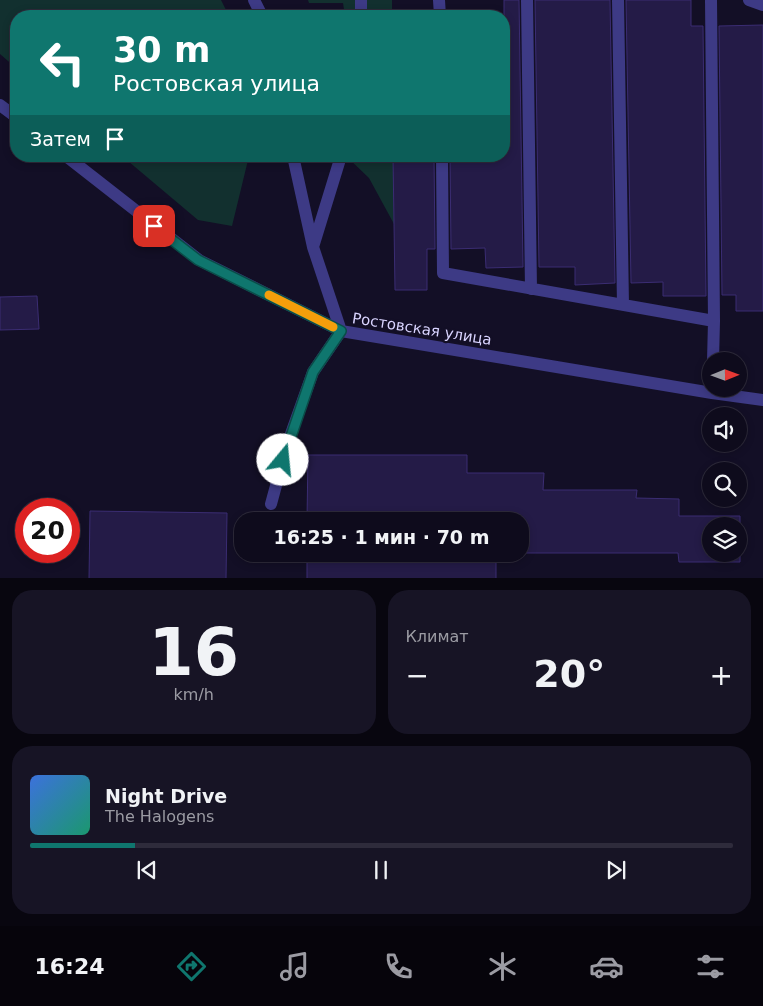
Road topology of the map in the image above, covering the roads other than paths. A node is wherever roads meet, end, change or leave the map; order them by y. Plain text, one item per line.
1 (527, 0) edge
2 (618, 0) edge
3 (712, 0) edge
4 (749, 0) edge
5 (763, 5) edge
6 (0, 104) edge
7 (10, 112) edge
8 (74, 162) edge
9 (294, 162) edge
10 (339, 162) edge
11 (442, 162) edge
12 (313, 247) junction
13 (531, 289) junction
14 (623, 305) junction
15 (714, 321) junction
16 (341, 331) junction
17 (713, 352) edge
18 (702, 389) edge
19 (748, 397) edge
20 (763, 400) edge
21 (271, 504) dead end

1 - 13 street
2 - 14 street
3 - 15 street
4 - 5 street
6 - 7 street
8 - 16 street, Ростовская улица
9 - 12 street
10 - 12 street
11 - 13 street
12 - 16 street
13 - 14 street
14 - 15 street
15 - 17 street
16 - 18 street, Ростовская улица
16 - 21 street
19 - 20 street, Ростовская улица

